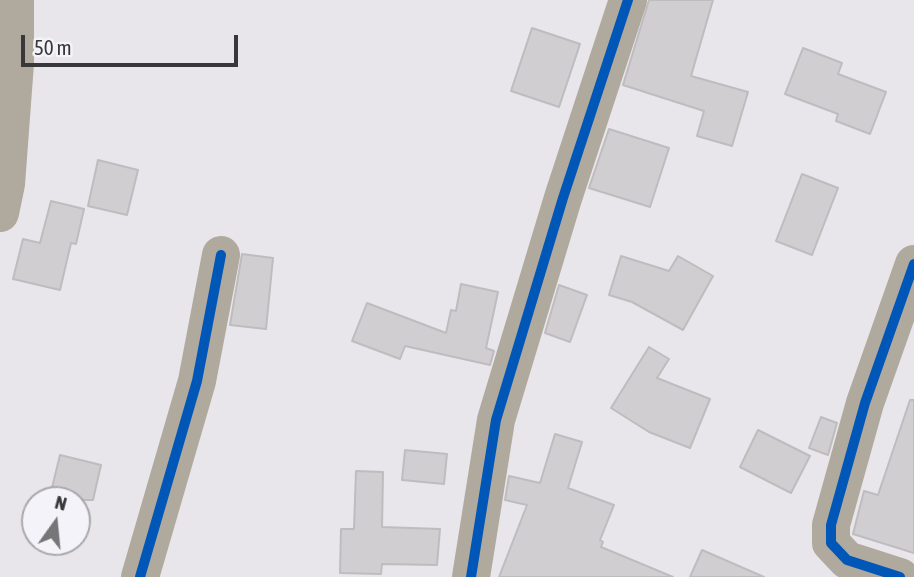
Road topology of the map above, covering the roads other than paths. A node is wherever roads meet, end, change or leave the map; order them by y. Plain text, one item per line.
1 (15, 0) edge
2 (628, 0) edge
3 (0, 212) edge
4 (221, 255) dead end
5 (914, 264) edge
6 (140, 577) edge
7 (471, 577) edge
8 (900, 577) edge

1 - 3 street
2 - 7 street
4 - 6 street
5 - 8 street

